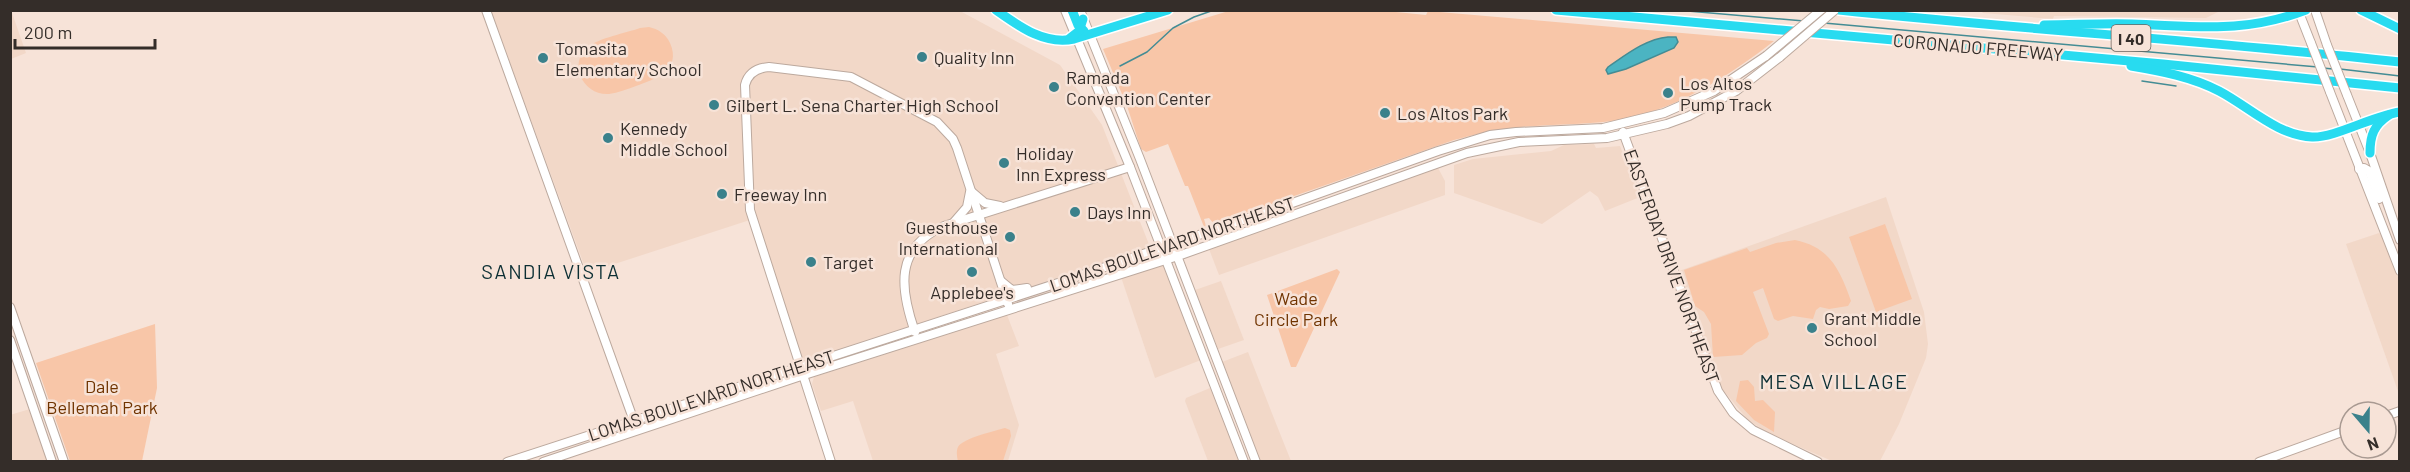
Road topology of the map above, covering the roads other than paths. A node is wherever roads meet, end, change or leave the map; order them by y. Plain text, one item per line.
1 (486, 10) edge
2 (996, 10) edge
3 (1065, 10) edge
4 (1072, 10) edge
5 (1168, 10) edge
6 (1556, 10) edge
7 (1821, 10) edge
8 (1837, 10) edge
9 (2284, 10) edge
10 (2315, 10) edge
11 (2361, 10) edge
12 (2301, 11) edge
13 (1081, 15) edge
14 (2276, 21) junction
15 (1997, 27) junction
16 (2400, 29) edge
17 (1082, 36) junction
18 (2058, 54) junction
19 (2400, 62) edge
20 (2400, 88) edge
21 (1107, 112) junction
22 (2395, 113) edge
23 (2358, 123) junction
24 (1620, 125) junction
25 (2343, 129) junction
26 (1625, 135) junction
27 (2370, 153) junction
28 (1140, 159) junction
29 (1130, 167) junction
30 (2359, 169) junction
31 (970, 190) junction
32 (1309, 198) junction
33 (1007, 206) junction
34 (978, 215) junction
35 (1276, 221) junction
36 (2391, 221) junction
37 (950, 225) junction
38 (2400, 240) edge
39 (1173, 244) junction
40 (1162, 248) junction
41 (1178, 256) junction
42 (1166, 260) junction
43 (2400, 271) edge
44 (998, 275) junction
45 (1061, 282) junction
46 (1006, 299) junction
47 (10, 307) edge
48 (1010, 310) junction
49 (914, 328) junction
50 (918, 339) junction
51 (10, 340) edge
52 (800, 366) junction
53 (804, 375) junction
54 (634, 420) junction
55 (637, 430) junction
56 (2338, 433) edge
57 (1251, 447) junction
58 (1240, 451) junction
59 (52, 462) edge
60 (64, 462) edge
61 (507, 462) edge
62 (543, 462) edge
63 (831, 462) edge
64 (1244, 462) edge
65 (1256, 462) edge
66 (1818, 462) edge
67 (2259, 462) edge

1 - 54 main road
2 - 17 highway
3 - 17 main road
4 - 17 highway
5 - 17 highway
6 - 18 highway, CORONADO FREEWAY / I 40
7 - 24 main road, LOMAS BOULEVARD NORTHEAST, bridge
8 - 15 highway, CORONADO FREEWAY / I 40
8 - 26 main road, LOMAS BOULEVARD NORTHEAST, bridge
9 - 14 highway
10 - 23 main road, bridge
11 - 16 highway
12 - 14 highway
12 - 25 main road, bridge
13 - 17 highway
14 - 15 highway
15 - 19 highway, CORONADO FREEWAY / I 40
17 - 21 main road
17 - 28 main road
18 - 20 highway, CORONADO FREEWAY / I 40
18 - 25 highway
21 - 28 main road
21 - 29 main road
22 - 23 highway
22 - 27 highway
23 - 25 highway
23 - 27 main road
24 - 26 main road, EASTERDAY DRIVE NORTHEAST
24 - 32 main road, LOMAS BOULEVARD NORTHEAST
25 - 30 main road
26 - 35 main road, LOMAS BOULEVARD NORTHEAST
26 - 66 main road, EASTERDAY DRIVE NORTHEAST
27 - 36 main road
28 - 39 main road
29 - 33 main road
29 - 40 main road
30 - 36 main road
30 - 43 main road
31 - 33 main road
31 - 34 main road
31 - 37 main road
31 - 52 main road
32 - 35 main road
32 - 39 main road, LOMAS BOULEVARD NORTHEAST
33 - 34 main road
34 - 37 main road
34 - 44 main road
35 - 41 main road, LOMAS BOULEVARD NORTHEAST
36 - 38 main road
37 - 49 main road
39 - 40 main road, LOMAS BOULEVARD NORTHEAST
39 - 41 main road
40 - 42 main road
40 - 45 main road, LOMAS BOULEVARD NORTHEAST
41 - 42 main road, LOMAS BOULEVARD NORTHEAST
41 - 57 main road
42 - 48 main road, LOMAS BOULEVARD NORTHEAST
42 - 58 main road
44 - 45 main road
44 - 46 main road
45 - 46 main road, LOMAS BOULEVARD NORTHEAST
46 - 48 main road
46 - 49 main road, LOMAS BOULEVARD NORTHEAST
47 - 60 main road
48 - 50 main road, LOMAS BOULEVARD NORTHEAST
49 - 50 main road
49 - 52 main road, LOMAS BOULEVARD NORTHEAST
50 - 53 main road, LOMAS BOULEVARD NORTHEAST
51 - 59 main road
52 - 53 main road
52 - 54 main road, LOMAS BOULEVARD NORTHEAST
53 - 55 main road, LOMAS BOULEVARD NORTHEAST
53 - 63 main road
54 - 55 main road
54 - 61 main road, LOMAS BOULEVARD NORTHEAST
55 - 62 main road, LOMAS BOULEVARD NORTHEAST
56 - 67 main road
57 - 58 main road
57 - 65 main road
58 - 64 main road

